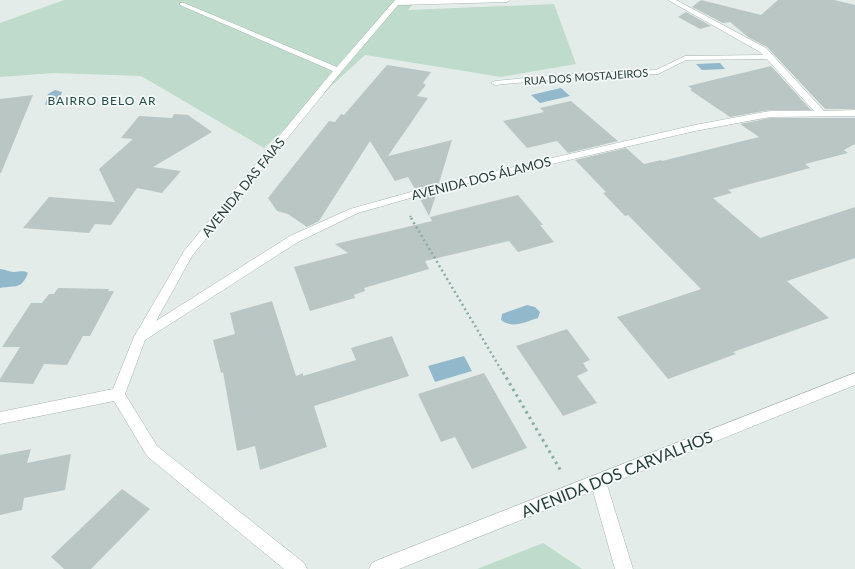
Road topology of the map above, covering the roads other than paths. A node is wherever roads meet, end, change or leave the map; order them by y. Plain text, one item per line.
1 (507, 0) edge
2 (671, 0) edge
3 (398, 1) edge
4 (182, 4) dead end
5 (769, 57) junction
6 (338, 70) junction
7 (495, 83) dead end
8 (820, 112) junction
9 (855, 113) edge
10 (140, 337) junction
11 (855, 379) edge
12 (118, 394) junction
13 (0, 418) edge
14 (598, 481) junction
15 (298, 569) edge
16 (378, 569) edge
17 (624, 569) edge

1 - 3 street
2 - 5 street
3 - 6 street, AVENIDA DAS FAIAS
4 - 6 street
5 - 7 street, RUA DOS MOSTAJEIROS
5 - 8 street
6 - 10 street, AVENIDA DAS FAIAS
8 - 9 street, AVENIDA DOS ÁLAMOS
8 - 10 street, AVENIDA DOS ÁLAMOS
10 - 12 street, AVENIDA DAS FAIAS
11 - 14 street, AVENIDA DOS CARVALHOS
12 - 13 street
12 - 15 street
14 - 16 street, AVENIDA DOS CARVALHOS
14 - 17 street

